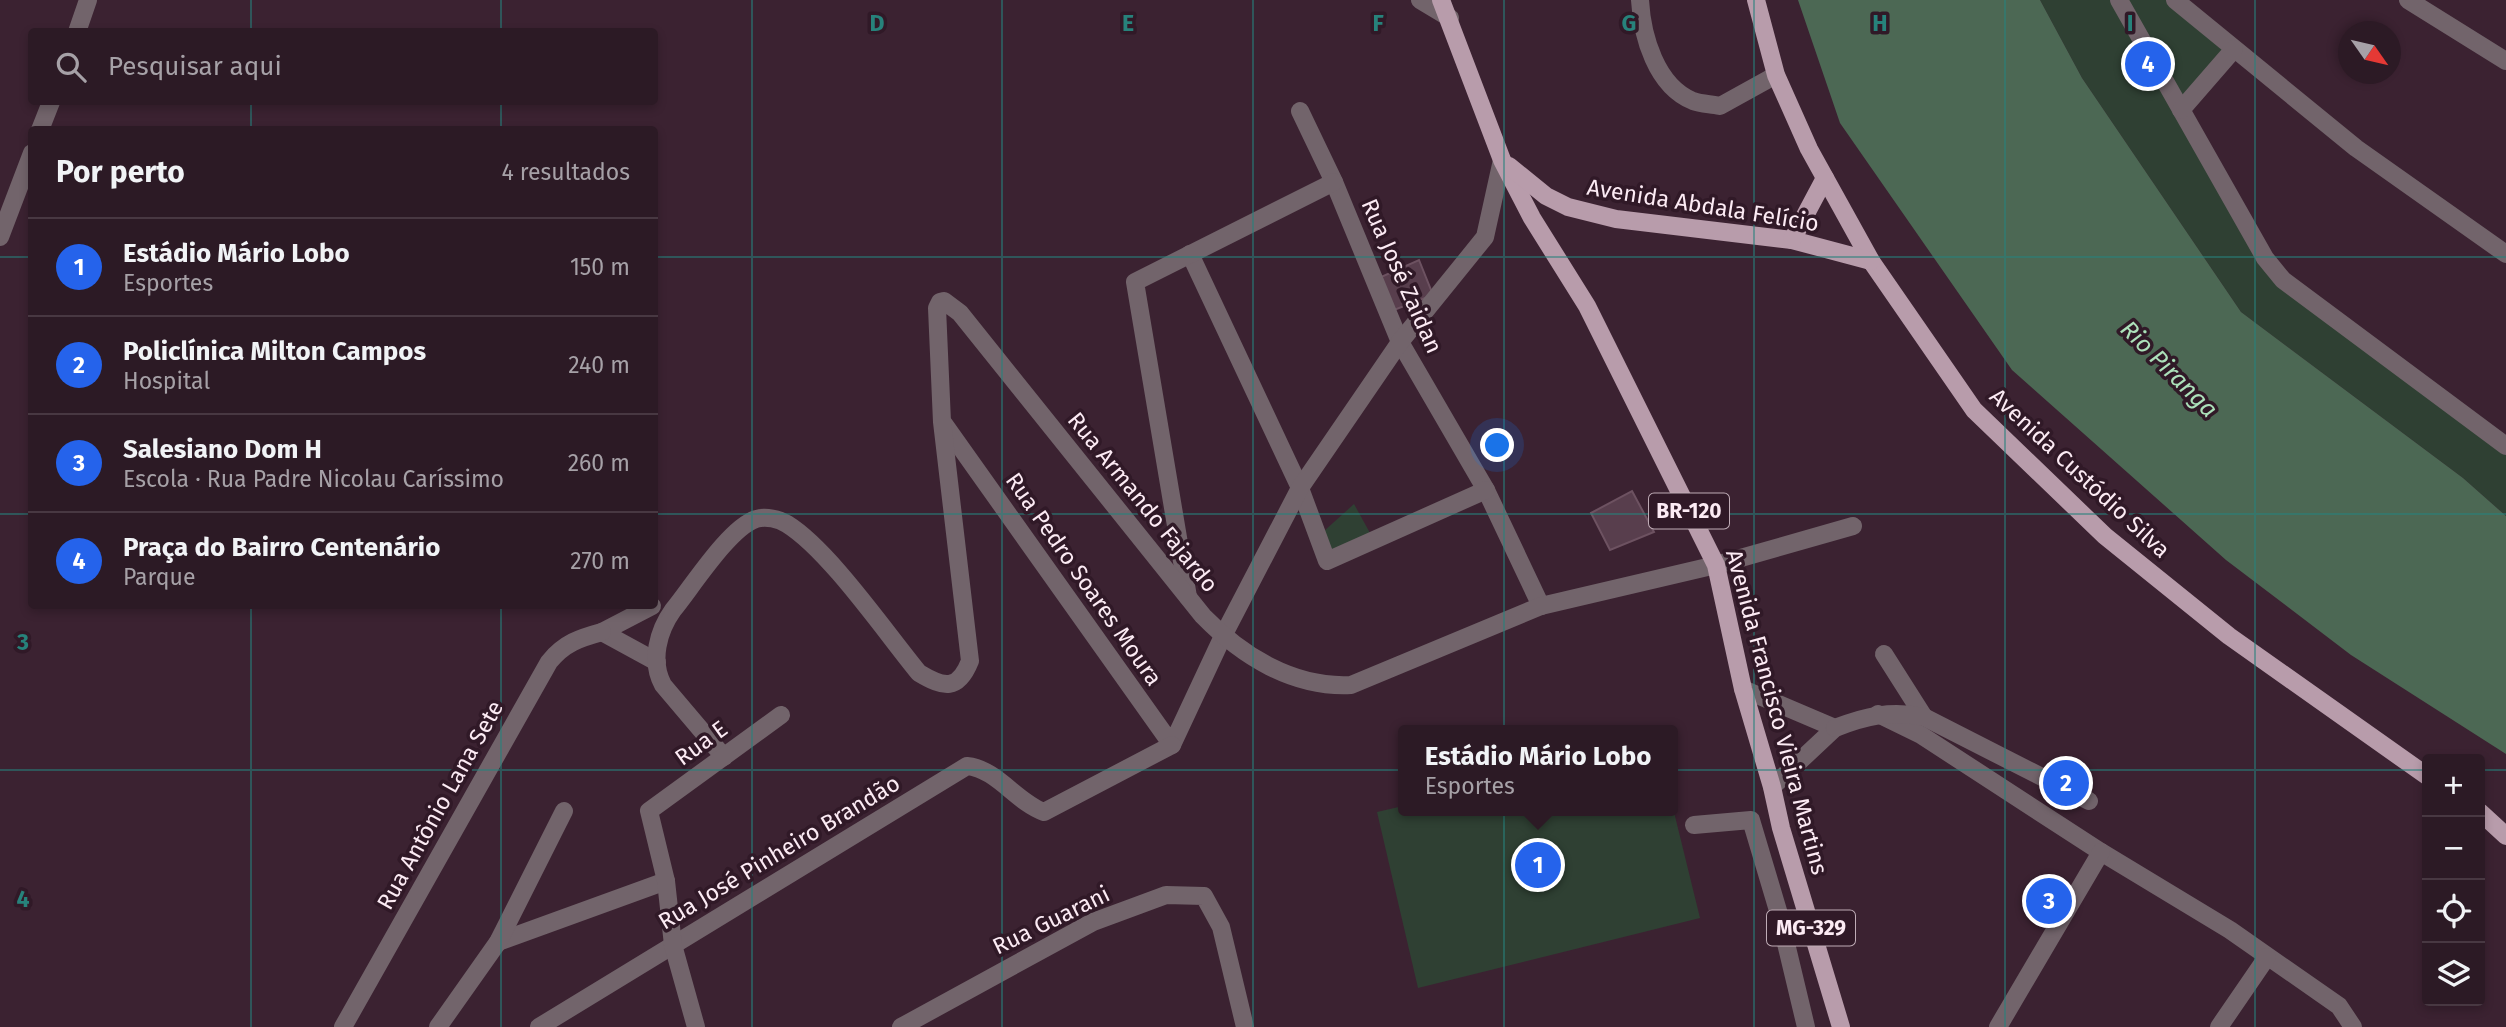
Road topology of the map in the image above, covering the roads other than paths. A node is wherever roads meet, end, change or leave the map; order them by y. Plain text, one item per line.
1 (88, 0) edge
2 (1420, 0) edge
3 (1441, 0) edge
4 (1640, 0) edge
5 (1756, 0) edge
6 (2119, 0) edge
7 (2175, 0) edge
8 (2408, 0) edge
9 (1450, 18) junction
10 (78, 28) edge
11 (2234, 49) junction
12 (2506, 61) edge
13 (1776, 75) junction
14 (50, 105) edge
15 (2181, 110) junction
16 (1300, 111) dead end
17 (42, 126) edge
18 (1502, 160) junction
19 (28, 164) edge
20 (1822, 172) junction
21 (1334, 182) junction
22 (0, 237) edge
23 (1792, 240) junction
24 (1190, 254) junction
25 (2506, 254) edge
26 (1871, 261) junction
27 (1400, 342) junction
28 (943, 422) junction
29 (2506, 446) edge
30 (1300, 488) junction
31 (1486, 490) junction
32 (1853, 526) dead end
33 (1716, 565) junction
34 (696, 582) junction
35 (1188, 598) junction
36 (658, 602) edge
37 (1541, 606) junction
38 (645, 609) edge
39 (602, 632) junction
40 (1223, 636) junction
41 (1884, 654) dead end
42 (657, 662) junction
43 (1743, 689) junction
44 (1878, 714) junction
45 (781, 716) dead end
46 (1924, 717) junction
47 (1835, 728) junction
48 (1172, 745) junction
49 (724, 757) junction
50 (2422, 772) edge
51 (1772, 787) junction
52 (2089, 801) dead end
53 (564, 811) dead end
54 (2485, 817) edge
55 (1694, 825) dead end
56 (1781, 828) joint
57 (2506, 836) edge
58 (2101, 852) junction
59 (666, 881) junction
60 (498, 942) junction
61 (673, 945) junction
62 (2267, 957) junction
63 (343, 1027) edge
64 (438, 1027) edge
65 (539, 1027) edge
66 (696, 1027) edge
67 (901, 1027) edge
68 (1245, 1027) edge
69 (1807, 1027) edge
70 (1841, 1027) edge
71 (1998, 1027) edge
72 (2219, 1027) edge
73 (2353, 1027) edge

1 - 10 street
2 - 9 street
3 - 9 main road
4 - 13 street
5 - 13 main road, Avenida Custódio Silva
6 - 15 street
7 - 11 street
8 - 12 street
9 - 18 main road
11 - 15 street
11 - 25 street
13 - 20 main road, Avenida Custódio Silva
14 - 17 street
15 - 29 street
16 - 21 street, Rua José Zaidan
18 - 23 main road, Avenida Abdala Felício
18 - 27 street
18 - 33 main road, Avenida Francisco Vieira Martins / BR-120
19 - 22 street
20 - 23 main road
20 - 26 main road, Avenida Custódio Silva
21 - 24 street
21 - 27 street, Rua José Zaidan
23 - 26 main road, Avenida Abdala Felício
24 - 30 street
24 - 35 street
26 - 50 main road, Avenida Custódio Silva
27 - 30 street
27 - 31 street, Rua José Zaidan
28 - 34 street, Rua Armando Fajardo
28 - 35 street, Rua Armando Fajardo
28 - 48 street, Rua Pedro Soares Moura
30 - 31 street
30 - 40 street
31 - 37 street, Rua José Zaidan
32 - 33 street, Rua Armando Fajardo
33 - 37 street, Rua Armando Fajardo
33 - 43 main road, Avenida Francisco Vieira Martins / BR-120
34 - 36 street, Rua Antônio Lana Sete
34 - 42 street
35 - 40 street, Rua Armando Fajardo
37 - 40 street, Rua Armando Fajardo
38 - 39 street, Rua Antônio Lana Sete
39 - 42 street
39 - 63 street, Rua Antônio Lana Sete
40 - 48 street
41 - 46 street
42 - 49 street
43 - 47 street
43 - 51 main road, Avenida Francisco Vieira Martins / BR-120
44 - 46 street
44 - 47 street
44 - 58 street
45 - 49 street, Rua E
46 - 52 street
47 - 51 street
48 - 61 street, Rua José Pinheiro Brandão
49 - 59 street, Rua E
51 - 56 main road, Avenida Francisco Vieira Martins / BR-120
53 - 60 street
54 - 57 main road
55 - 69 street
56 - 70 main road, Avenida Francisco Vieira Martins / MG-329
58 - 62 street
58 - 71 street
59 - 60 street
59 - 61 street
60 - 64 street
61 - 65 street, Rua José Pinheiro Brandão
61 - 66 street
62 - 72 street
62 - 73 street
67 - 68 street, Rua Guarani

